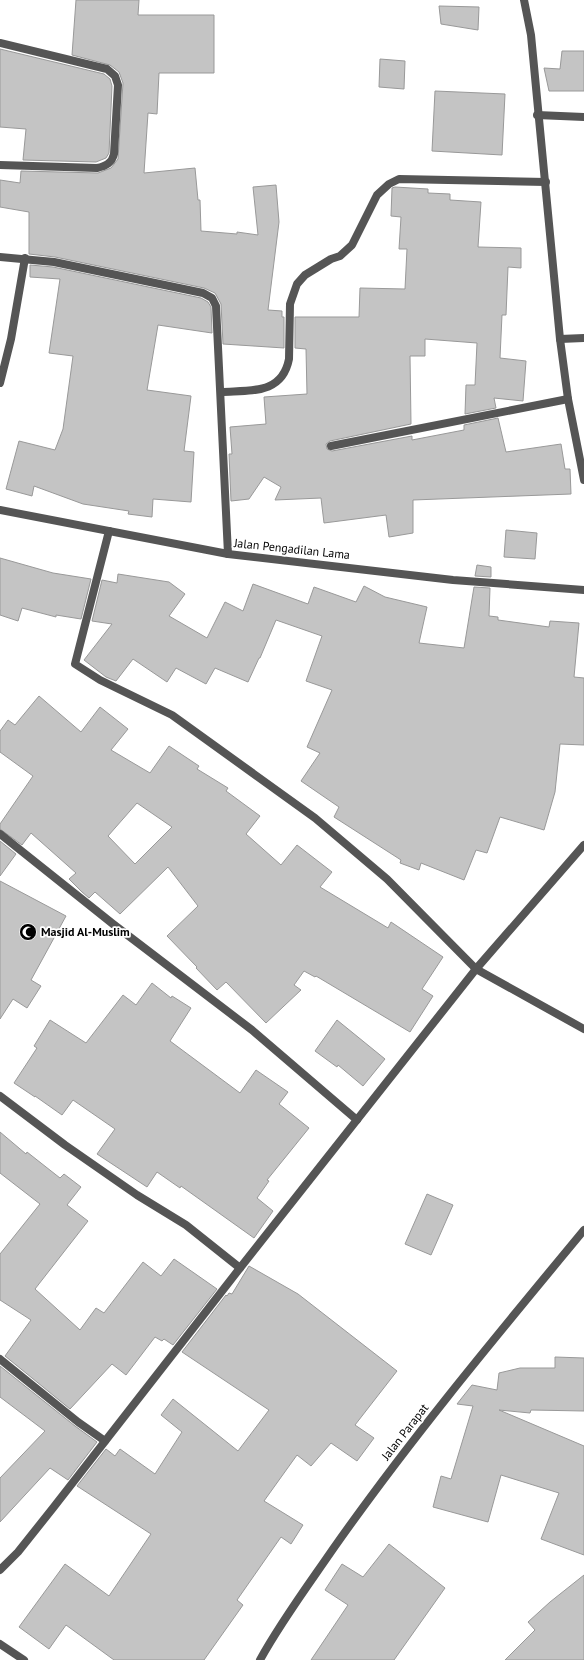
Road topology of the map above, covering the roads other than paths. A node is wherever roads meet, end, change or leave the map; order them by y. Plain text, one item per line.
1 (524, 0) edge
2 (0, 43) edge
3 (537, 115) junction
4 (584, 117) edge
5 (0, 165) edge
6 (546, 182) junction
7 (0, 257) edge
8 (25, 258) junction
9 (584, 338) edge
10 (560, 339) junction
11 (0, 383) edge
12 (221, 392) junction
13 (568, 399) junction
14 (331, 446) dead end
15 (584, 480) edge
16 (0, 510) edge
17 (109, 531) junction
18 (228, 554) junction
19 (584, 590) edge
20 (0, 834) edge
21 (584, 845) edge
22 (476, 969) junction
23 (584, 1029) edge
24 (0, 1096) edge
25 (358, 1120) junction
26 (584, 1230) edge
27 (240, 1268) junction
28 (0, 1359) edge
29 (105, 1441) junction
30 (0, 1570) edge
31 (0, 1644) edge
32 (24, 1660) edge
33 (260, 1660) edge

1 - 3 street
2 - 5 street
3 - 4 street
3 - 6 street
6 - 10 street
6 - 12 street
7 - 8 street
8 - 11 street
8 - 12 street
9 - 10 street
10 - 13 street
12 - 18 street
13 - 14 street
13 - 15 street
16 - 17 street, Jalan Pengadilan Lama
17 - 18 street, Jalan Pengadilan Lama
17 - 22 street
18 - 19 street, Jalan Pengadilan Lama
20 - 25 street
21 - 22 street
22 - 23 street
22 - 25 street
24 - 27 street
25 - 27 street
26 - 33 street, Jalan Parapat
27 - 29 street
28 - 29 street
29 - 30 street
31 - 32 street

